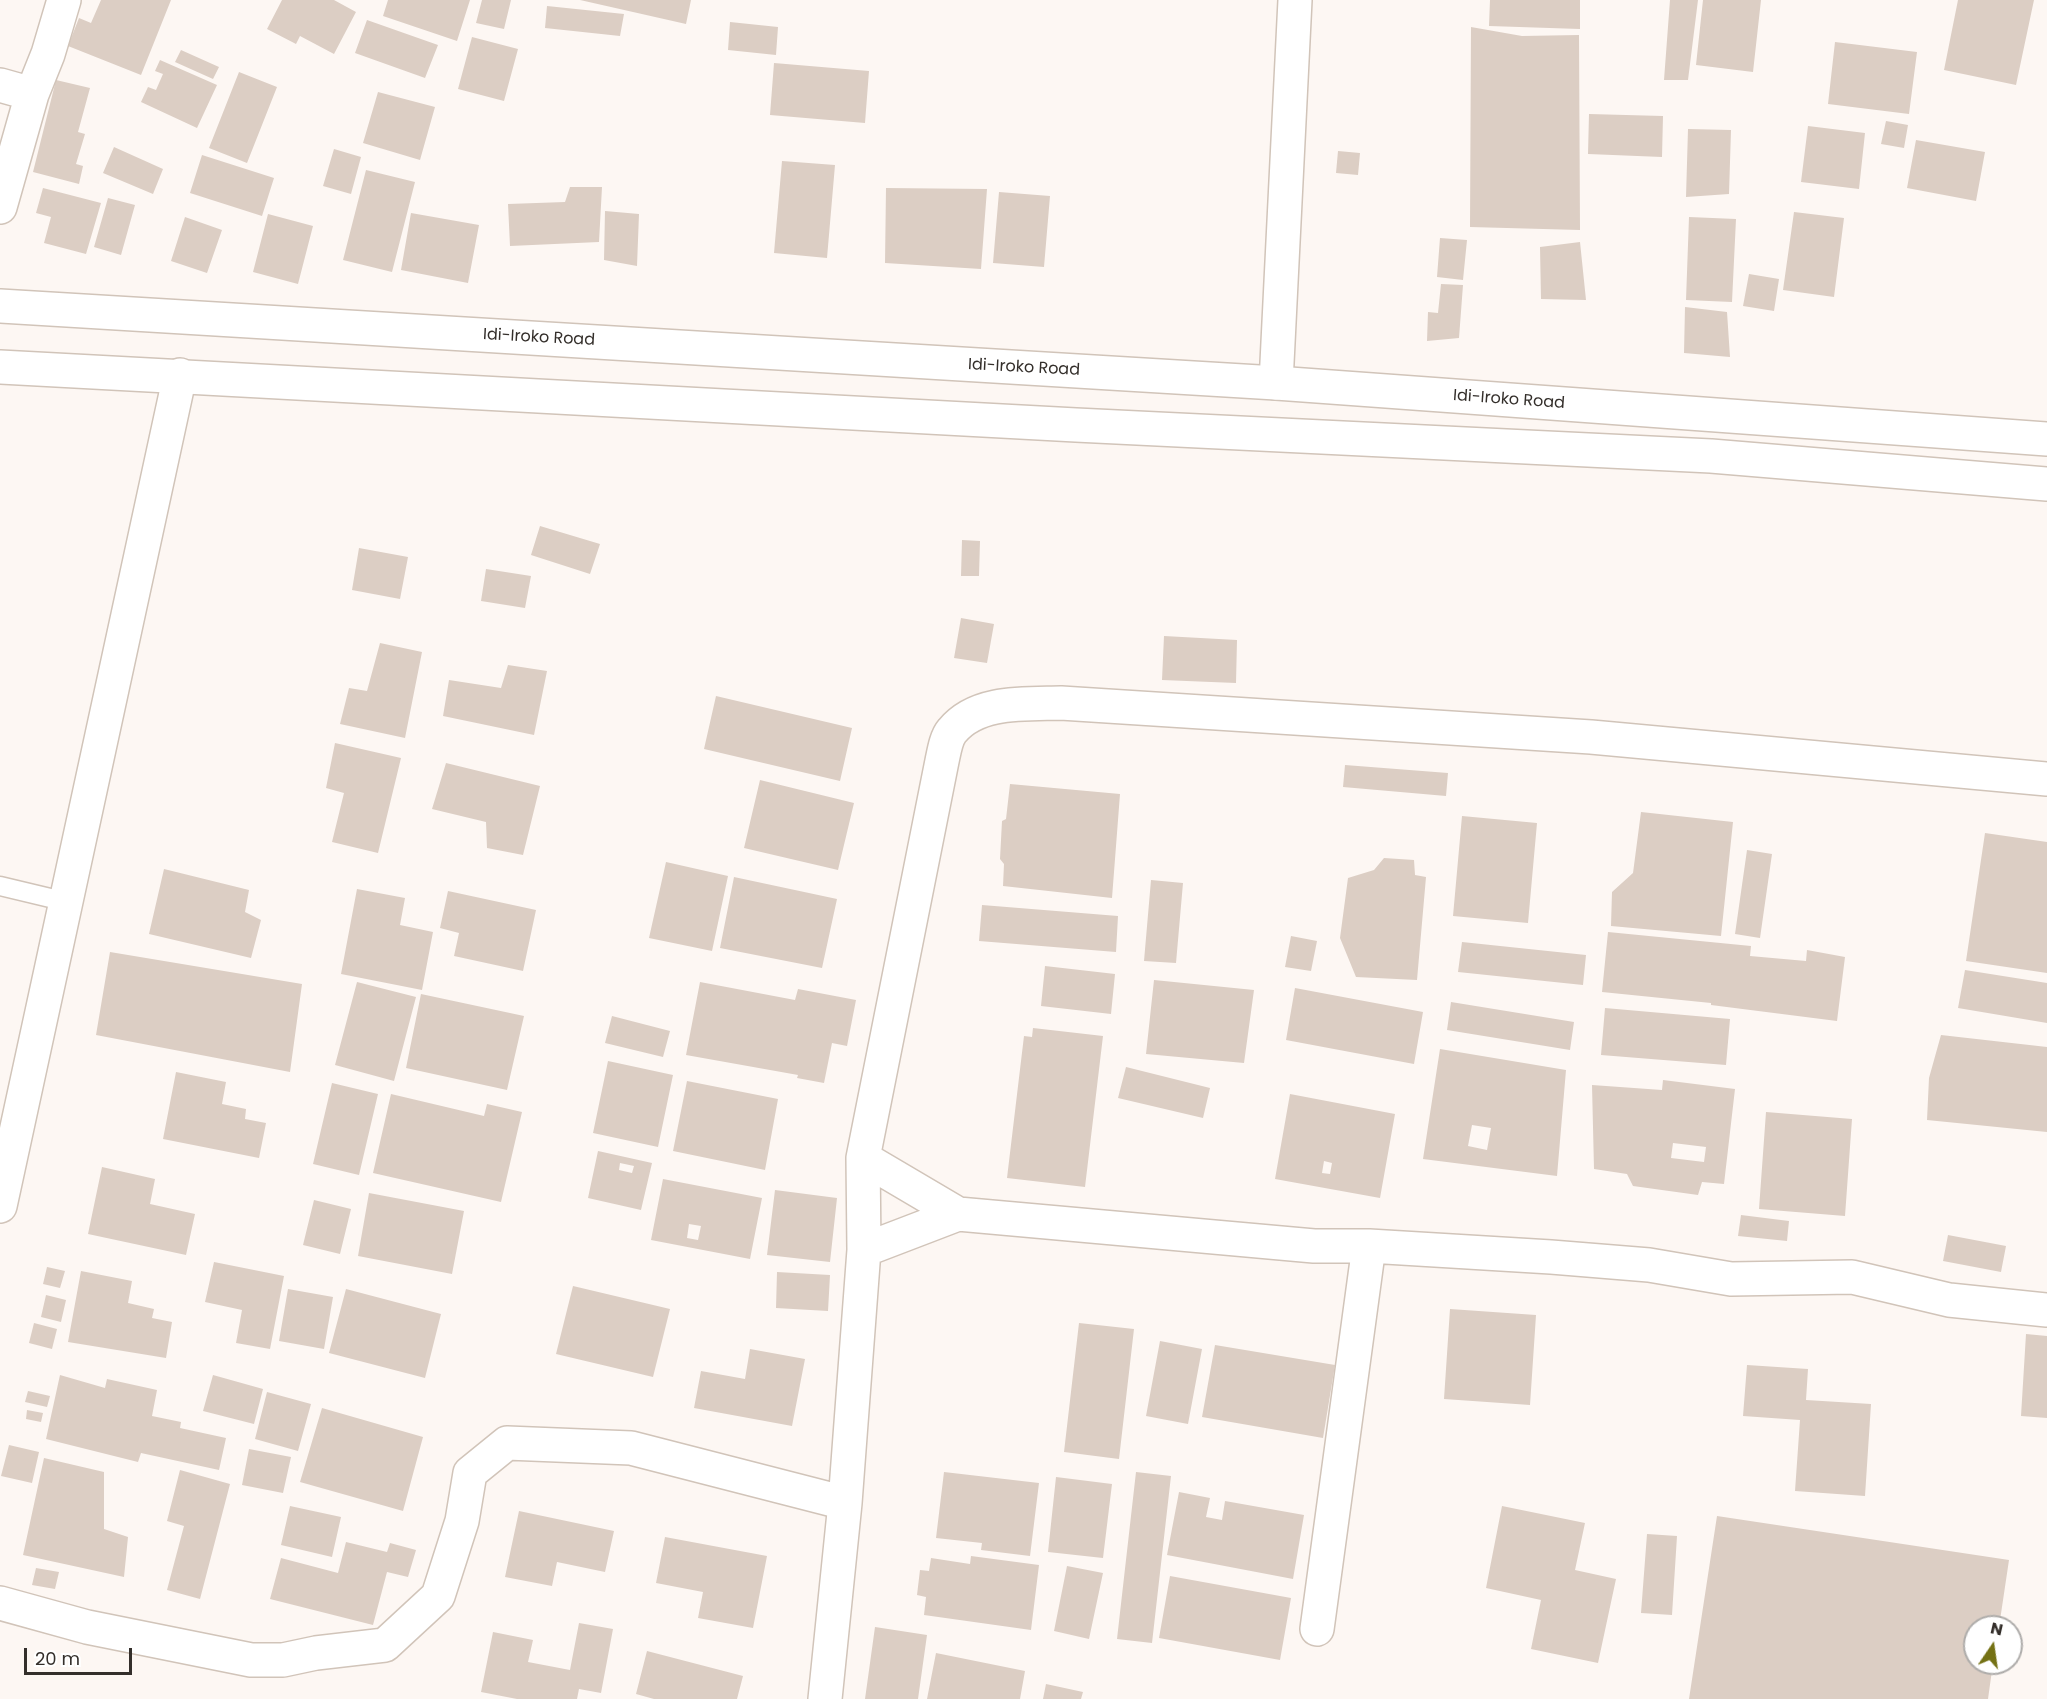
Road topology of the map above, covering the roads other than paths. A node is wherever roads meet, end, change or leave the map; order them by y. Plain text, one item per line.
1 (63, 0) edge
2 (1296, 0) edge
3 (0, 85) edge
4 (32, 94) junction
5 (0, 207) edge
6 (0, 306) edge
7 (0, 367) edge
8 (180, 375) junction
9 (1276, 383) junction
10 (2047, 438) edge
11 (2047, 484) edge
12 (2047, 779) edge
13 (0, 886) edge
14 (67, 902) junction
15 (863, 1158) junction
16 (0, 1206) edge
17 (958, 1214) junction
18 (1369, 1246) junction
19 (864, 1250) junction
20 (2047, 1310) edge
21 (845, 1503) junction
22 (0, 1603) edge
23 (1317, 1629) dead end
24 (825, 1699) edge

1 - 4 main road
2 - 9 main road
3 - 4 main road
4 - 5 main road
6 - 9 main road, Idi-Iroko Road
7 - 8 main road
8 - 11 main road
8 - 14 main road
9 - 10 main road, Idi-Iroko Road
12 - 15 main road
13 - 14 lane
14 - 16 main road
15 - 17 main road
15 - 19 main road
17 - 18 main road
17 - 19 main road
18 - 20 main road
18 - 23 main road
19 - 21 main road
21 - 22 main road
21 - 24 main road

